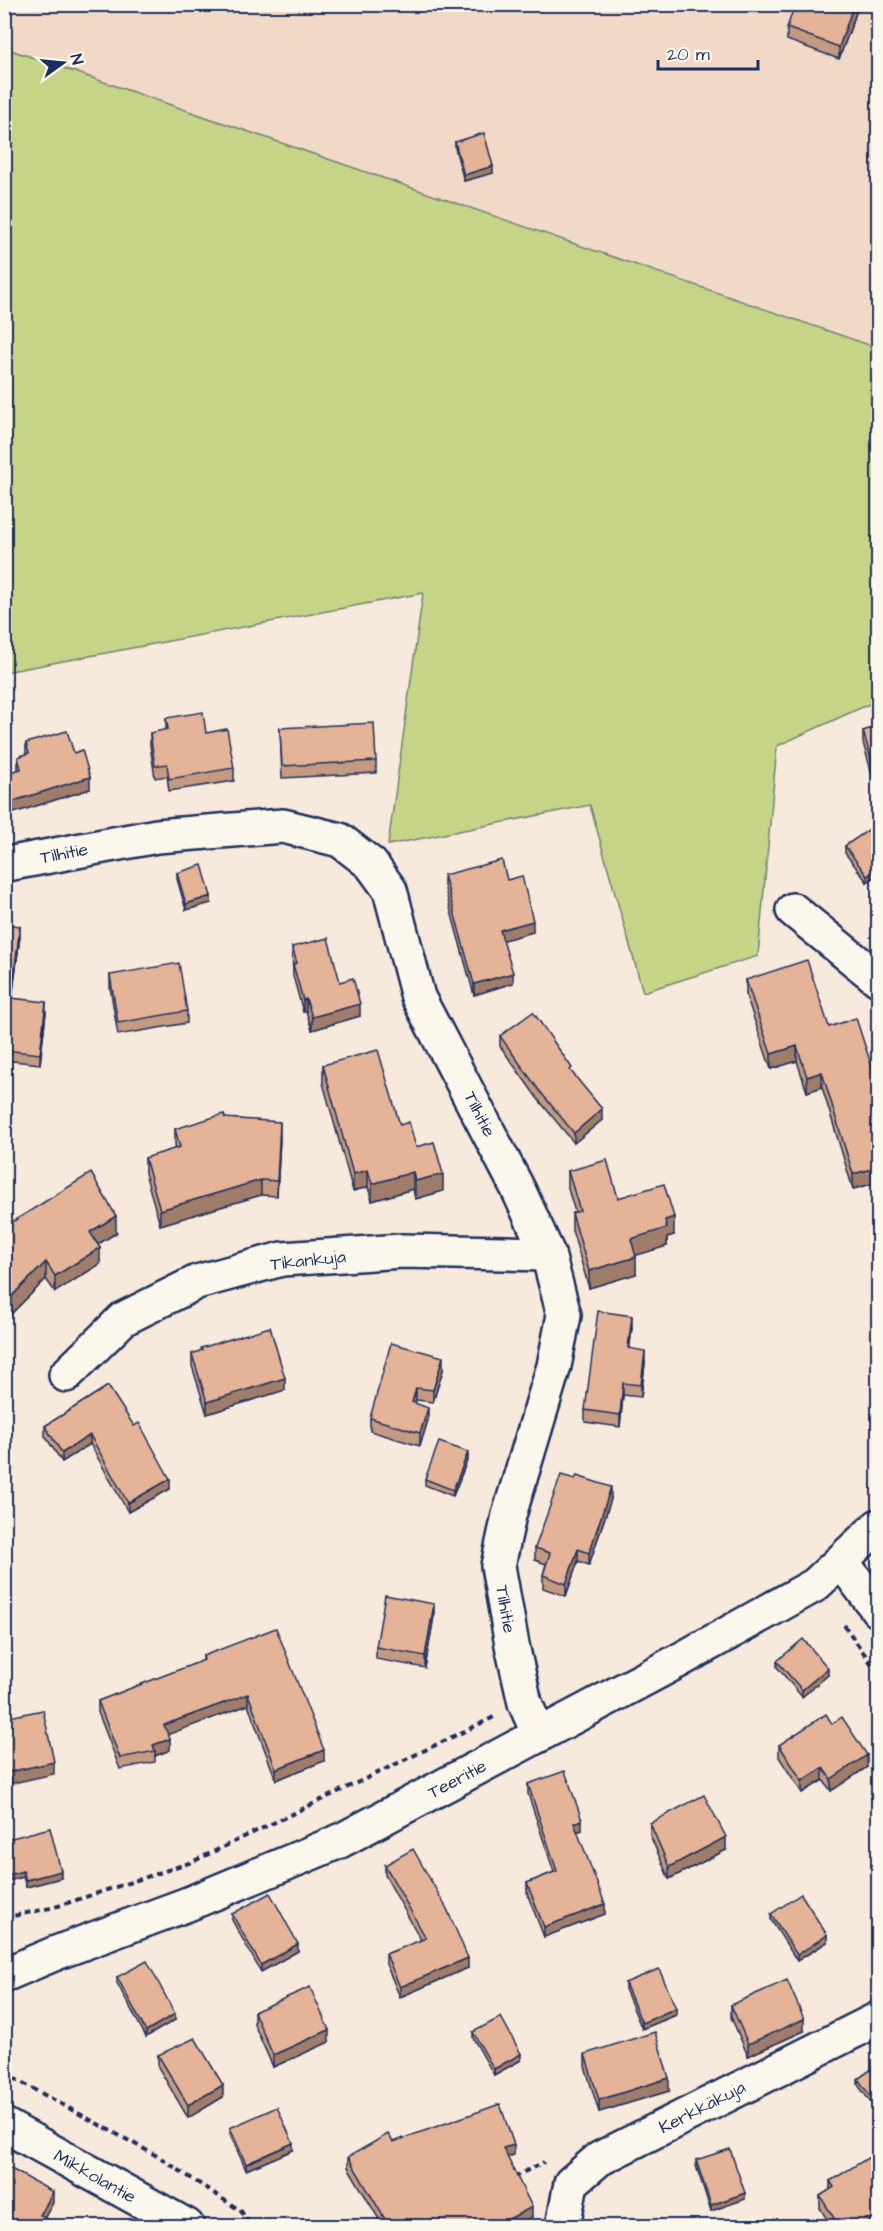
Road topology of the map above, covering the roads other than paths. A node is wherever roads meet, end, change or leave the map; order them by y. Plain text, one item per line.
1 (7, 864) dead end
2 (793, 910) dead end
3 (879, 979) edge
4 (548, 1254) junction
5 (66, 1376) dead end
6 (879, 1526) edge
7 (842, 1562) junction
8 (879, 1610) edge
9 (539, 1735) junction
10 (4, 1975) edge
11 (879, 2019) edge
12 (4, 2125) edge
13 (187, 2226) edge
14 (566, 2226) edge

1 - 4 street, Tilhitie
2 - 3 street
4 - 5 street, Tikankuja
4 - 9 street, Tilhitie
6 - 7 street, Teeritie
7 - 8 street
7 - 9 street, Teeritie
9 - 10 street, Teeritie
11 - 14 street, Kerkkäkuja
12 - 13 street, Mikkolantie

